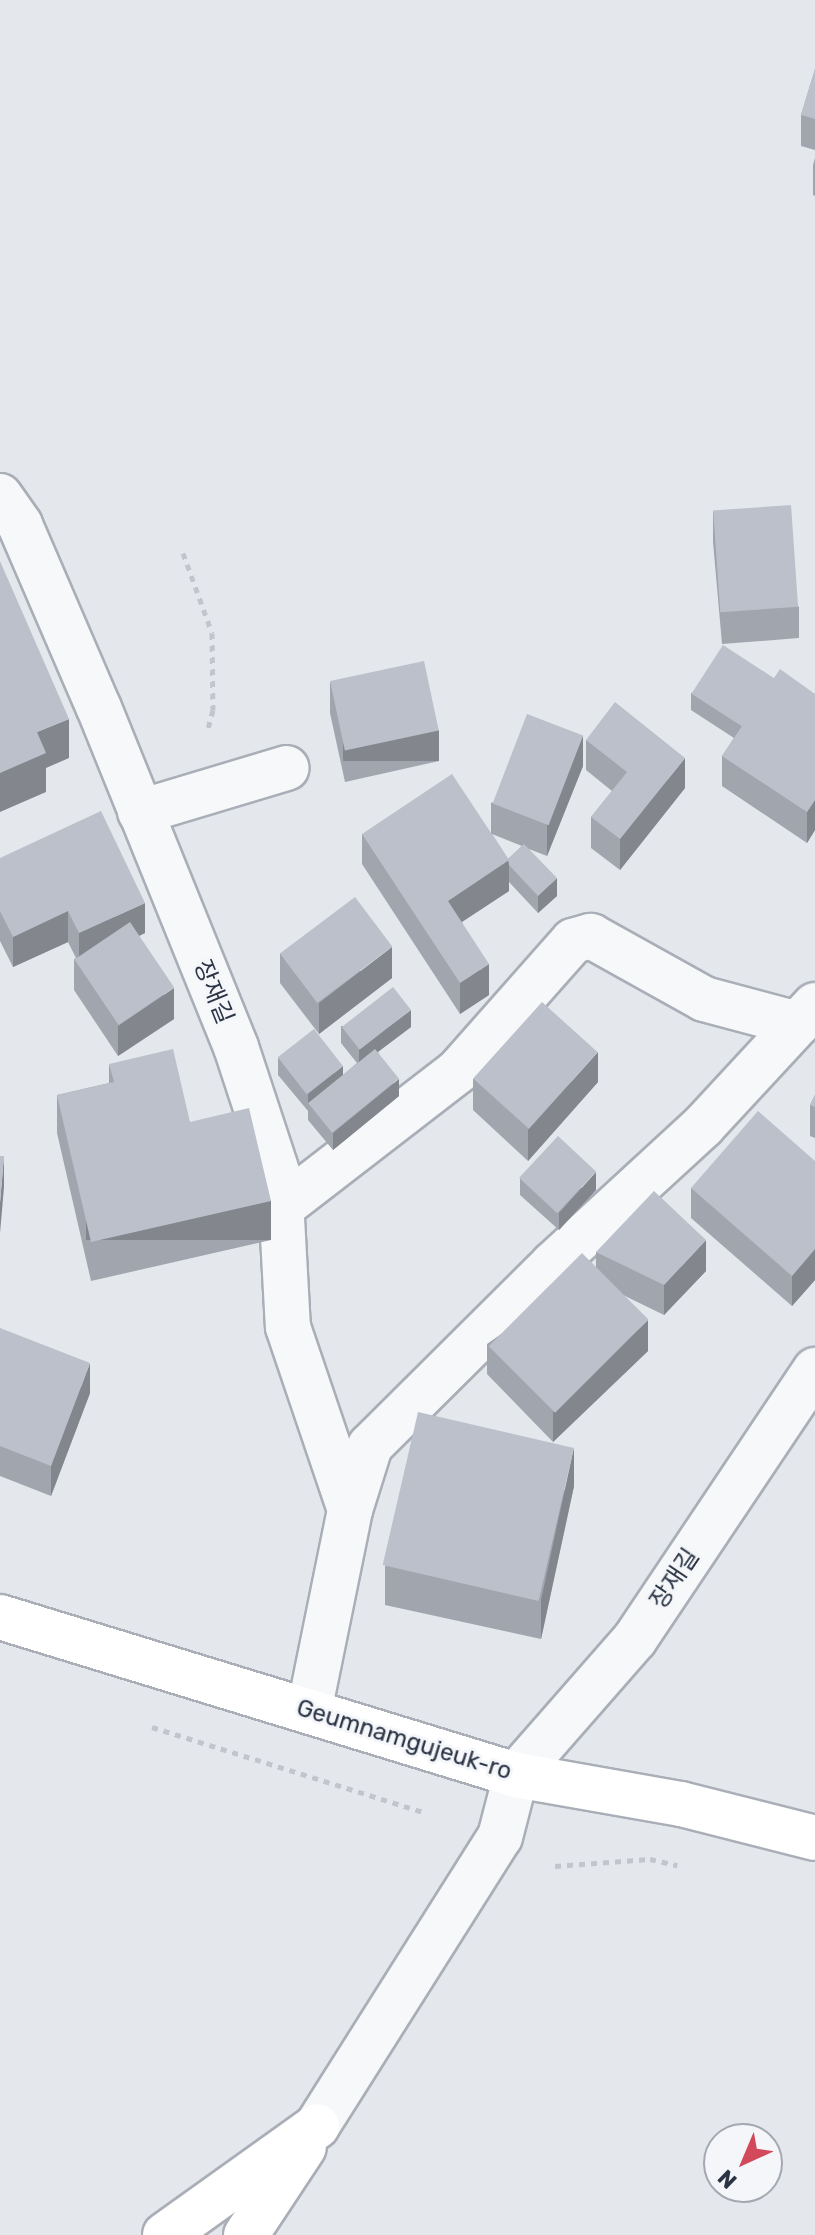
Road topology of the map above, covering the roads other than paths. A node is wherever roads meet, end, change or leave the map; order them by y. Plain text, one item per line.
1 (0, 496) edge
2 (287, 768) dead end
3 (140, 812) junction
4 (807, 1014) edge
5 (282, 1207) junction
6 (815, 1370) edge
7 (350, 1510) junction
8 (0, 1617) edge
9 (309, 1711) junction
10 (516, 1775) junction
11 (815, 1838) edge
12 (317, 2126) junction
13 (165, 2235) edge
14 (246, 2235) edge

1 - 3 street, 장재길
2 - 3 street
3 - 5 street, 장재길
4 - 5 street
4 - 7 street
5 - 7 street, 장재길
6 - 10 street, 장재길
7 - 9 street
8 - 9 main road, Geumnamgujeuk-ro
9 - 10 main road, Geumnamgujeuk-ro
10 - 11 main road, Geumnamgujeuk-ro
10 - 12 street
12 - 13 main road
12 - 14 main road

